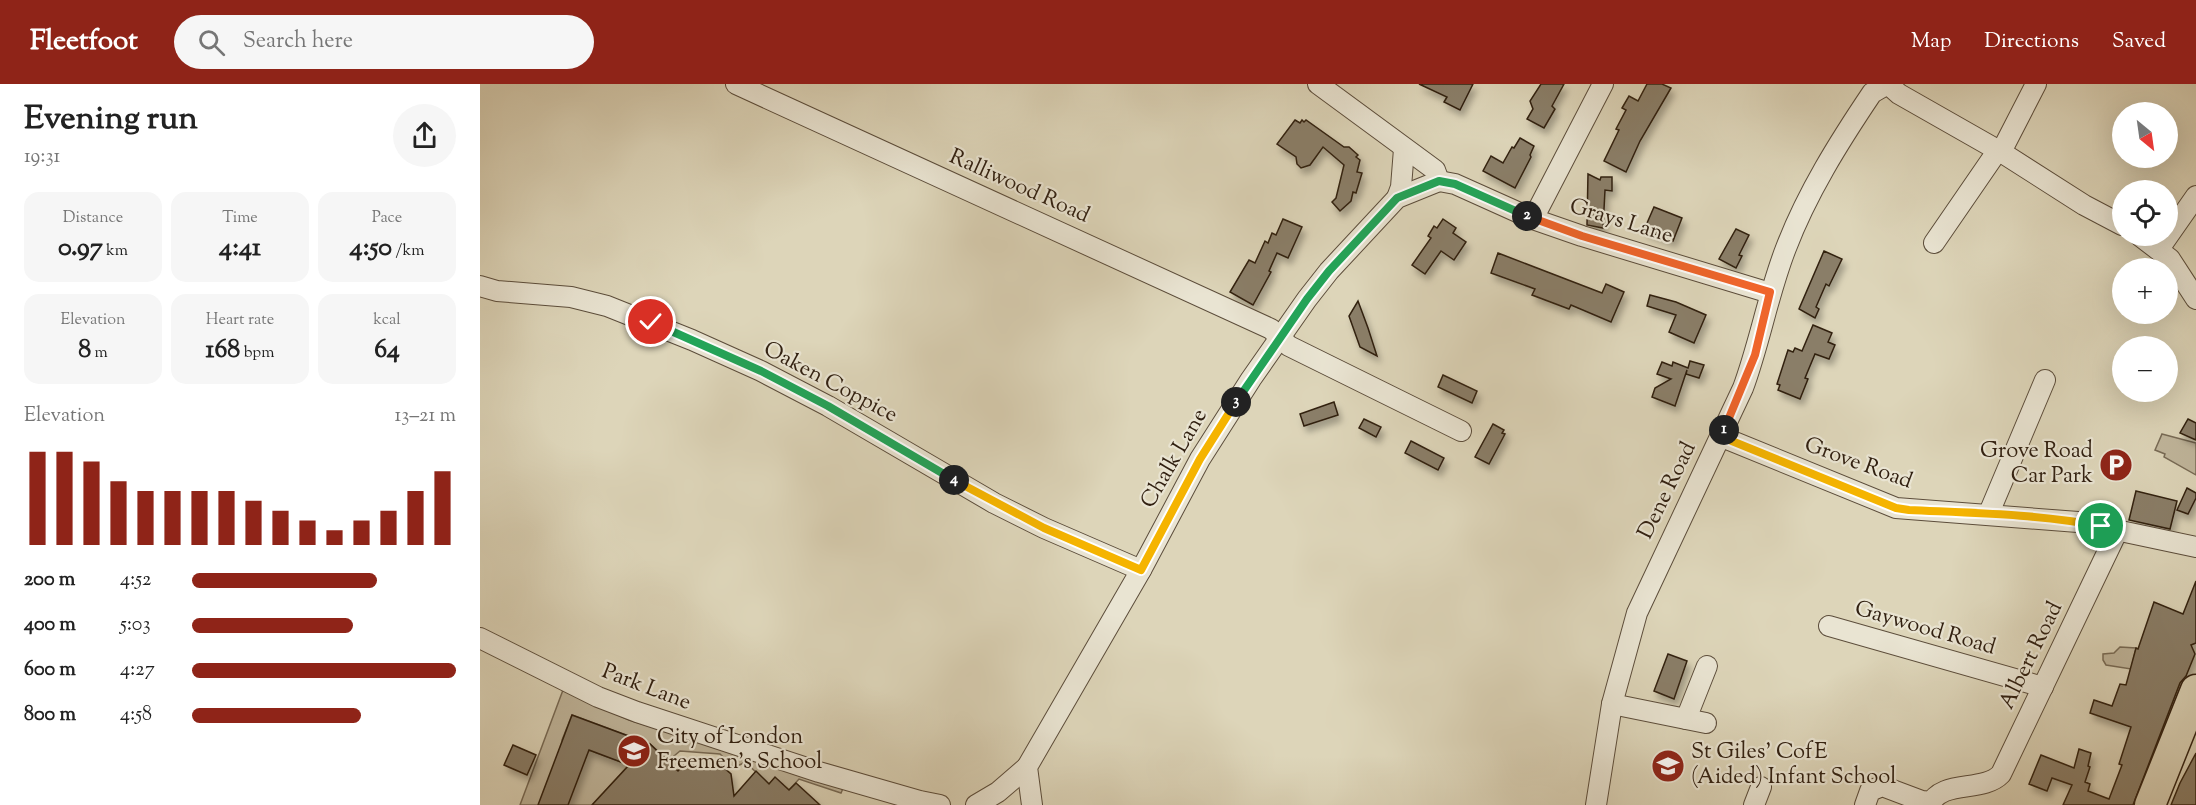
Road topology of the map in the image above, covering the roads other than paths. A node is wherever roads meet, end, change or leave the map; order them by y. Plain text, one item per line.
1 (736, 84) edge
2 (1318, 84) edge
3 (1604, 84) edge
4 (2036, 84) edge
5 (1883, 85) edge
6 (1404, 148) junction
7 (2000, 151) junction
8 (1439, 181) junction
9 (2196, 196) edge
10 (1397, 198) junction
11 (1533, 219) junction
12 (2112, 220) edge
13 (1934, 243) dead end
14 (2154, 246) edge
15 (2158, 249) junction
16 (480, 286) edge
17 (1770, 292) junction
18 (2196, 299) edge
19 (1281, 337) junction
20 (2045, 380) dead end
21 (1461, 431) dead end
22 (1722, 437) junction
23 (1989, 513) junction
24 (2118, 530) junction
25 (2196, 547) edge
26 (1141, 570) junction
27 (1829, 626) dead end
28 (480, 638) edge
29 (1707, 666) dead end
30 (2043, 687) junction
31 (2196, 690) edge
32 (1612, 704) junction
33 (1686, 719) junction
34 (1706, 723) dead end
35 (1027, 767) junction
36 (1930, 804) edge
37 (940, 805) edge
38 (976, 805) edge
39 (1032, 805) edge
40 (1596, 805) edge
41 (1865, 805) edge
42 (2150, 805) edge

1 - 19 street, Ralliwood Road
2 - 6 street
3 - 11 street
4 - 7 street
5 - 7 street
5 - 17 street, Dene Road
6 - 8 street
6 - 10 street
7 - 12 street
7 - 13 street
8 - 10 street, Chalk Lane
8 - 11 street, Grays Lane
9 - 15 street
10 - 19 street, Chalk Lane
11 - 17 street, Grays Lane
14 - 15 street
15 - 18 street
16 - 26 street, Oaken Coppice
17 - 22 street, Dene Road
19 - 21 street, Ralliwood Road
19 - 26 street, Chalk Lane
20 - 23 street
22 - 23 street, Grove Road
22 - 32 street, Dene Road
23 - 24 street, Grove Road
24 - 25 street, Grove Road
24 - 30 street, Albert Road
26 - 35 street, Chalk Lane
27 - 30 street, Gaywood Road
28 - 37 street, Park Lane
29 - 33 street
30 - 36 street, Albert Road
31 - 42 highway
32 - 33 street
32 - 40 street, Dene Road
33 - 34 street
35 - 38 street, Chalk Lane
35 - 39 street
36 - 41 street

